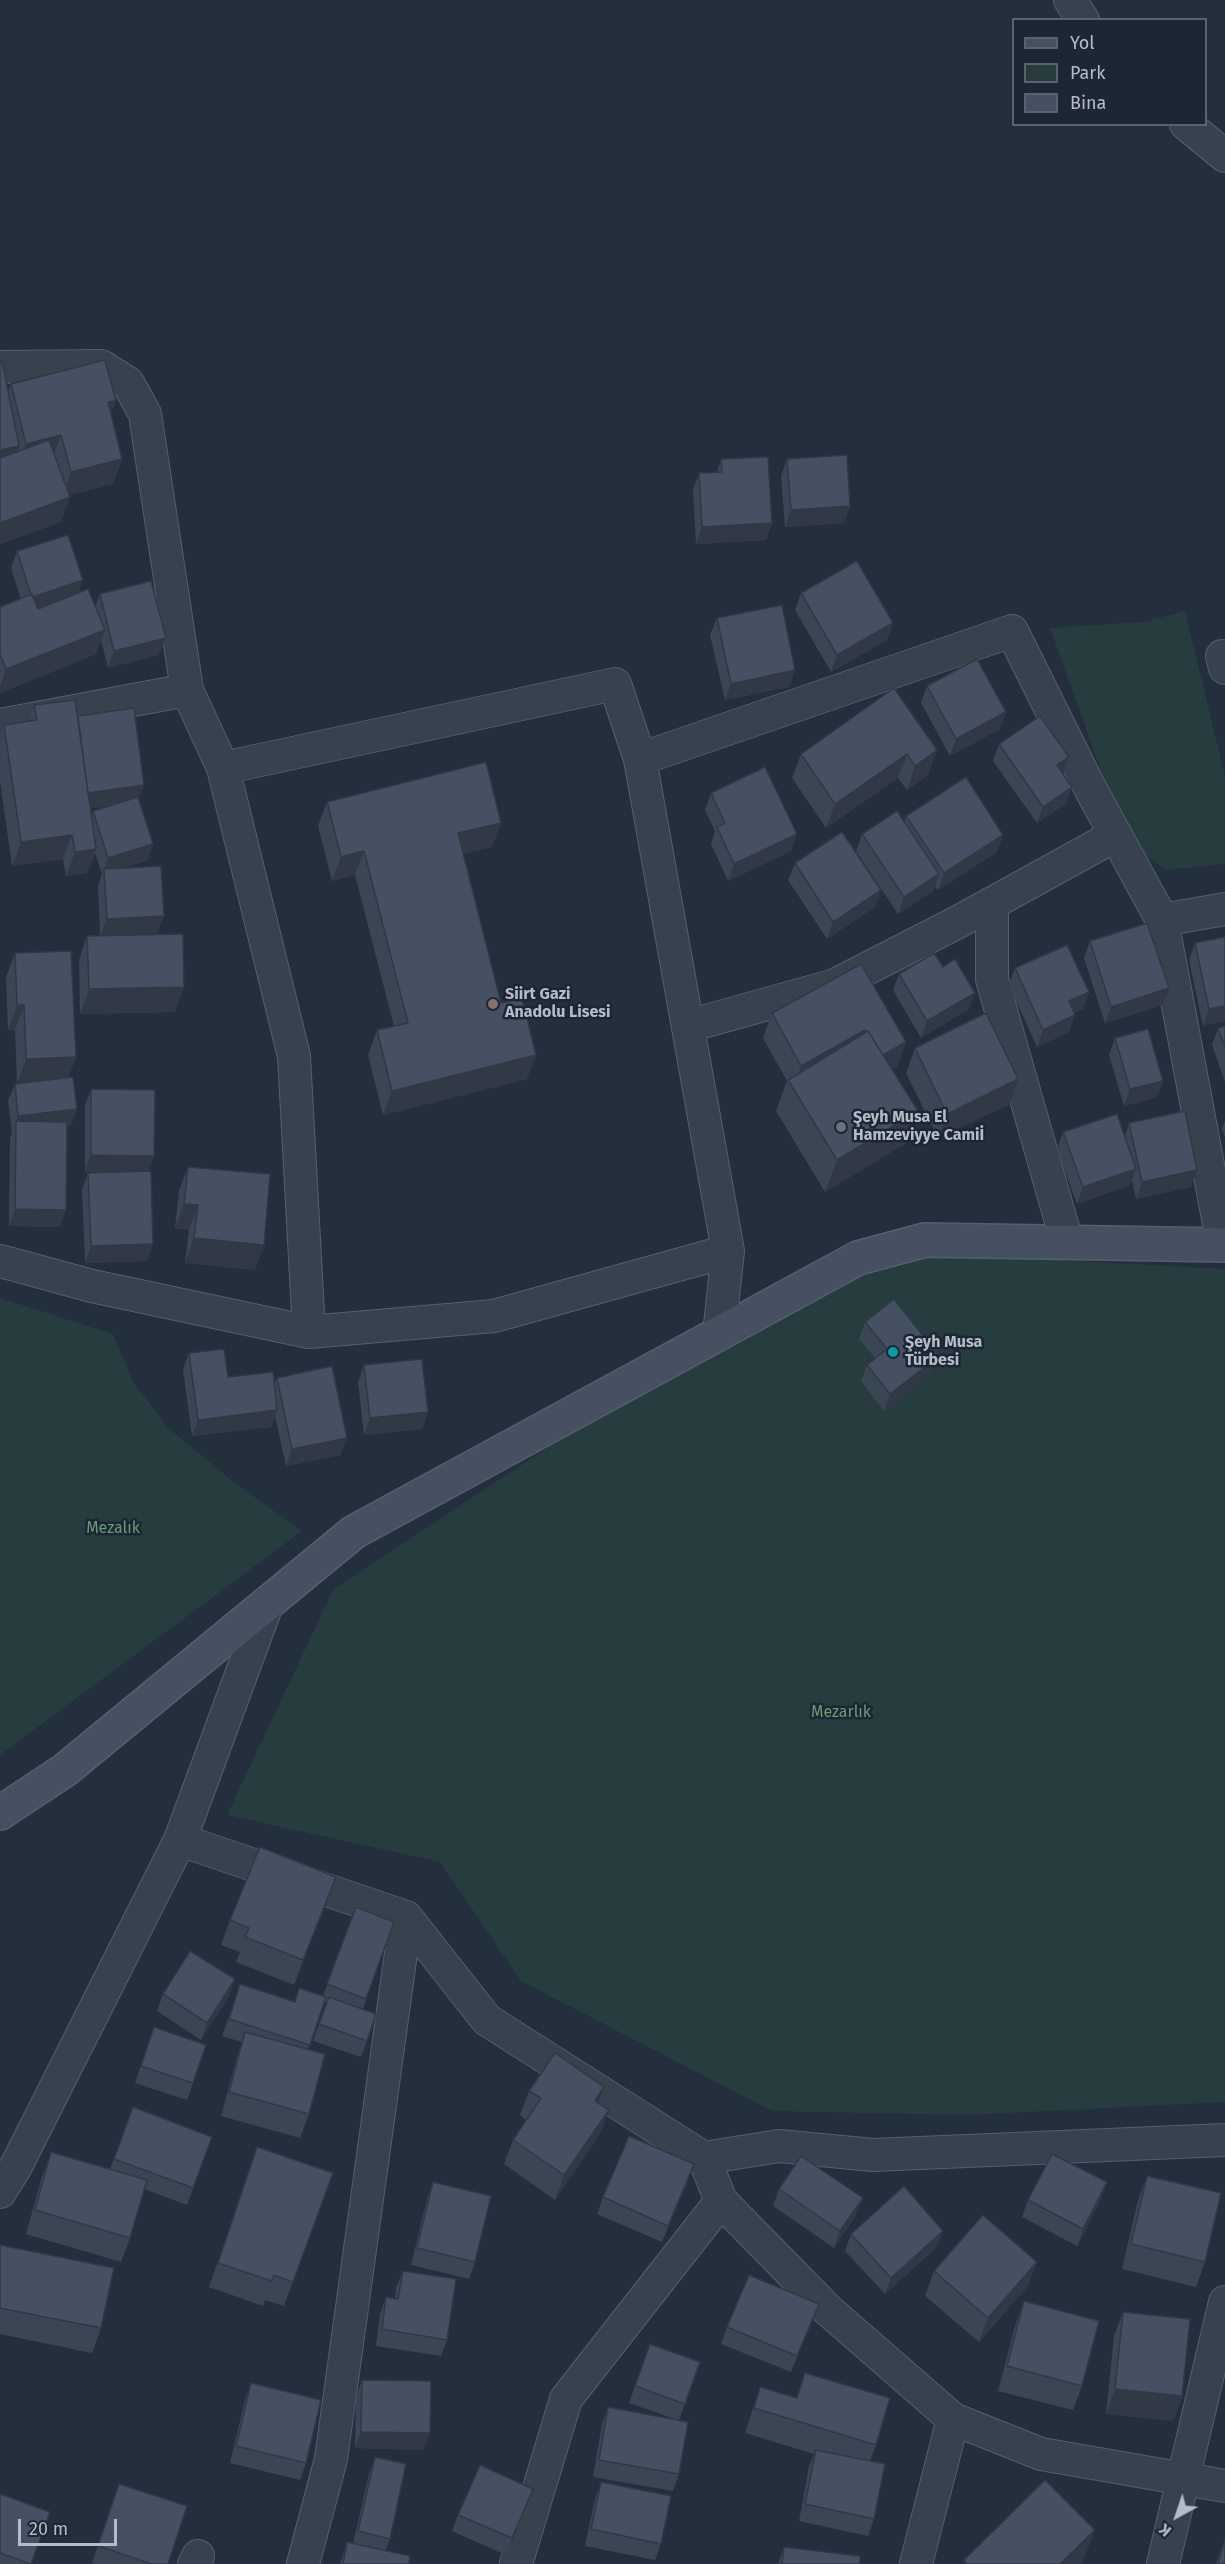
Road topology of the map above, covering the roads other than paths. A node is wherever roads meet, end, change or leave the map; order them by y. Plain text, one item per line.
1 (1070, 0) edge
2 (1082, 18) edge
3 (1207, 125) edge
4 (1225, 125) edge
5 (1187, 126) edge
6 (1225, 156) edge
7 (0, 367) edge
8 (188, 690) junction
9 (0, 725) edge
10 (640, 759) junction
11 (223, 768) junction
12 (1116, 835) junction
13 (992, 903) junction
14 (1225, 909) edge
15 (1162, 920) junction
16 (688, 1026) junction
17 (1067, 1242) junction
18 (1224, 1245) edge
19 (728, 1251) junction
20 (0, 1261) edge
21 (309, 1332) junction
22 (719, 1334) junction
23 (268, 1602) junction
24 (0, 1813) edge
25 (180, 1840) junction
26 (406, 1917) junction
27 (1225, 2140) edge
28 (704, 2158) junction
29 (0, 2192) edge
30 (722, 2201) junction
31 (1225, 2302) edge
32 (953, 2420) junction
33 (1182, 2479) junction
34 (1225, 2486) edge
35 (303, 2564) edge
36 (516, 2564) edge
37 (916, 2564) edge
38 (1163, 2564) edge

1 - 2 street
3 - 4 street
5 - 6 street
7 - 8 street
8 - 9 street
8 - 11 street
10 - 11 street
10 - 12 street
10 - 16 street
11 - 21 street
12 - 13 street
12 - 15 street
13 - 16 street
13 - 17 street
14 - 15 street
15 - 18 street
16 - 19 street
17 - 18 street
17 - 22 street
19 - 21 street
19 - 22 street
20 - 21 street
22 - 23 street
23 - 24 street
23 - 25 street
25 - 26 street
25 - 29 street
26 - 28 street
26 - 35 street
27 - 28 street
28 - 30 street
30 - 32 street
30 - 36 street
31 - 33 street
32 - 33 street
32 - 37 street
33 - 34 street
33 - 38 street

